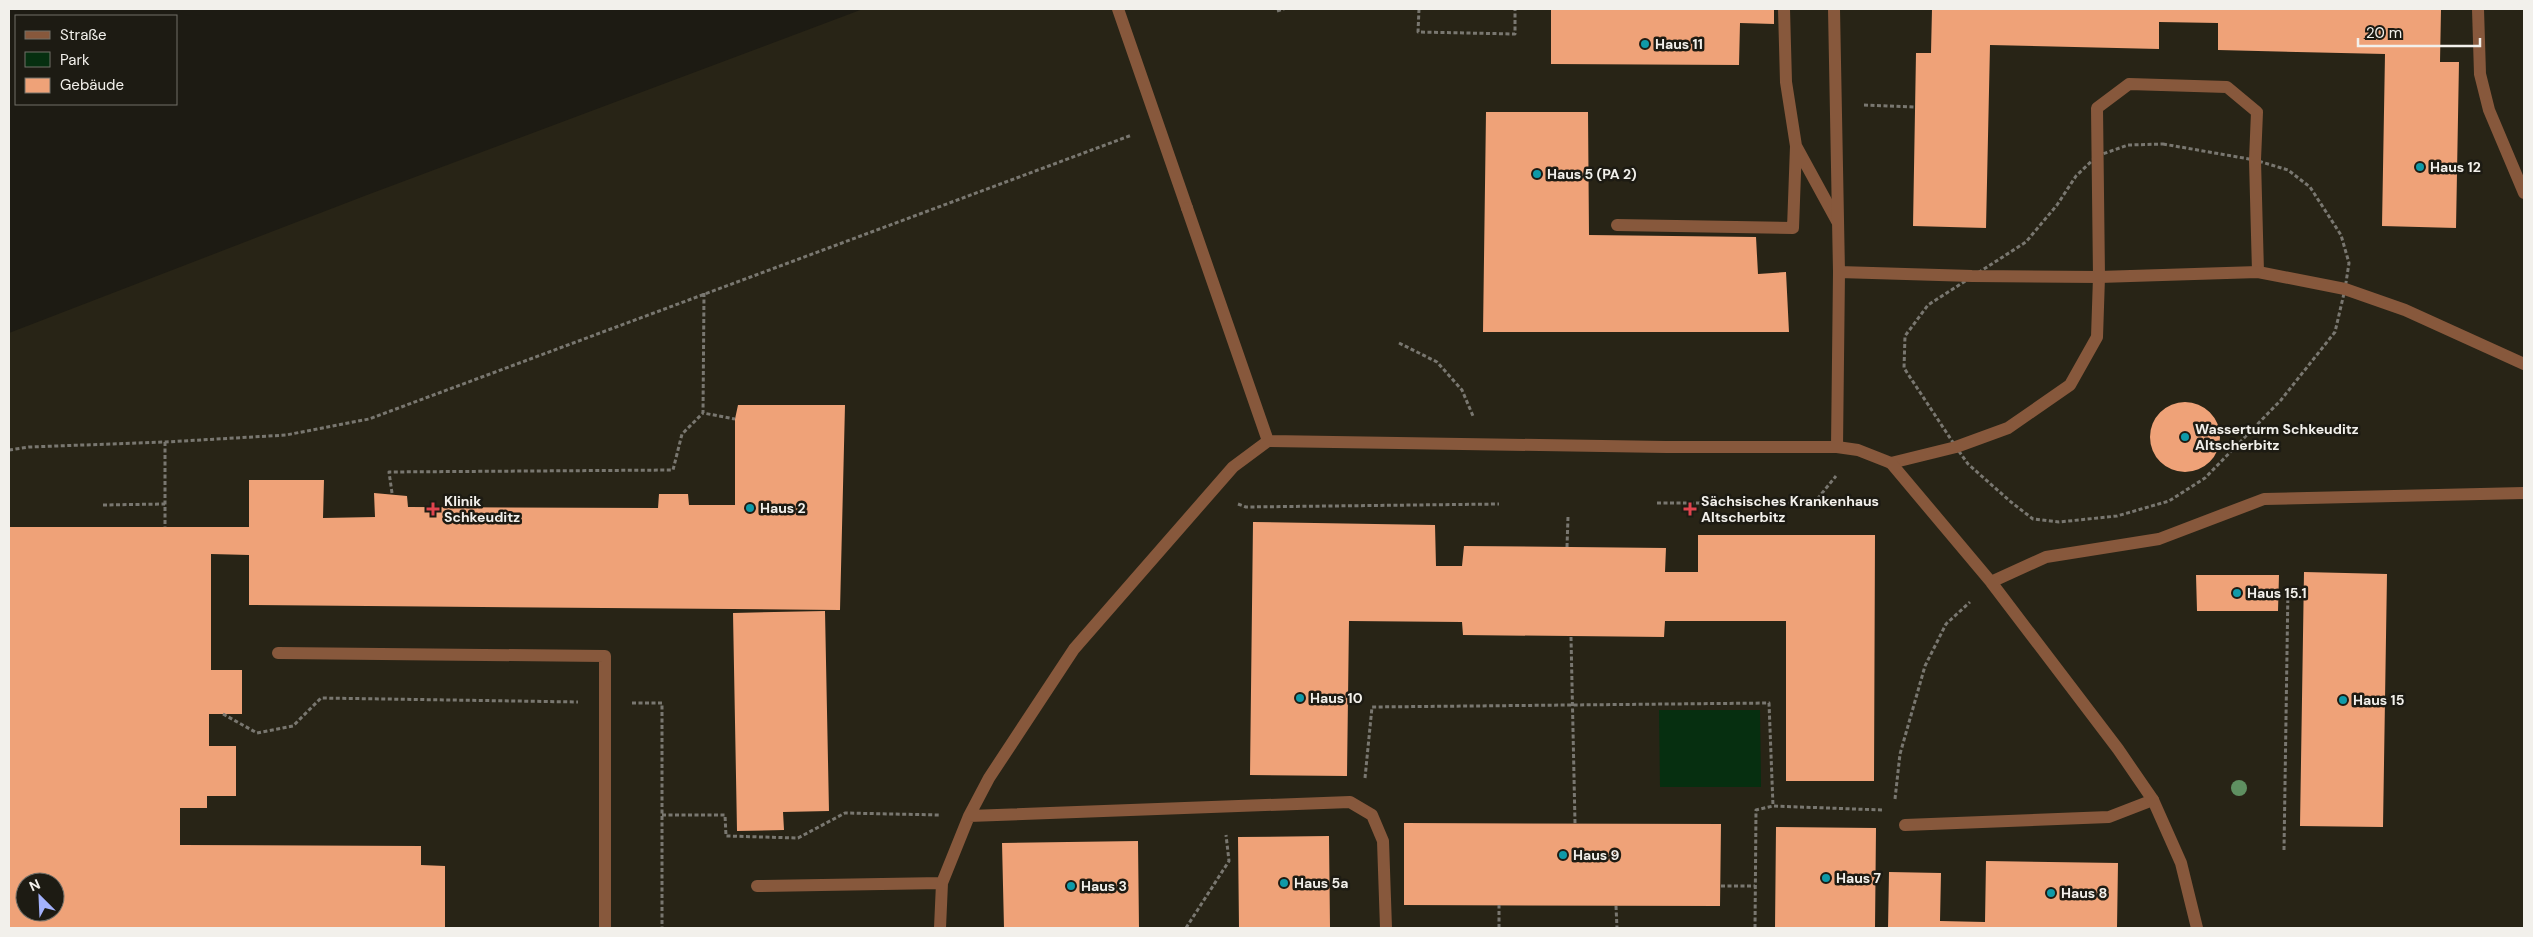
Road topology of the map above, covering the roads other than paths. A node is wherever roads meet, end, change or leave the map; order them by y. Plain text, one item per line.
1 (1118, 9) edge
2 (1784, 9) edge
3 (1834, 9) edge
4 (2478, 9) edge
5 (1796, 146) junction
6 (2524, 193) edge
7 (1837, 221) junction
8 (1617, 225) dead end
9 (1839, 272) junction
10 (2258, 272) junction
11 (2099, 277) junction
12 (2524, 364) edge
13 (1268, 441) junction
14 (1837, 447) junction
15 (1891, 462) junction
16 (2524, 493) edge
17 (1991, 582) junction
18 (278, 653) dead end
19 (2153, 800) junction
20 (969, 816) junction
21 (1905, 825) dead end
22 (942, 883) junction
23 (757, 886) dead end
24 (605, 928) edge
25 (940, 928) edge
26 (1386, 928) edge
27 (2197, 928) edge

1 - 13 street
2 - 5 street
3 - 7 street
4 - 6 street
5 - 7 street
5 - 8 street
7 - 9 street
9 - 11 street
9 - 14 street
10 - 11 street
10 - 11 street
10 - 12 street
11 - 15 street
13 - 14 street
13 - 20 street
14 - 15 street
15 - 17 street
16 - 17 street
17 - 19 street
18 - 24 street
19 - 21 street
19 - 27 street
20 - 22 street
20 - 26 street
22 - 23 street
22 - 25 street

